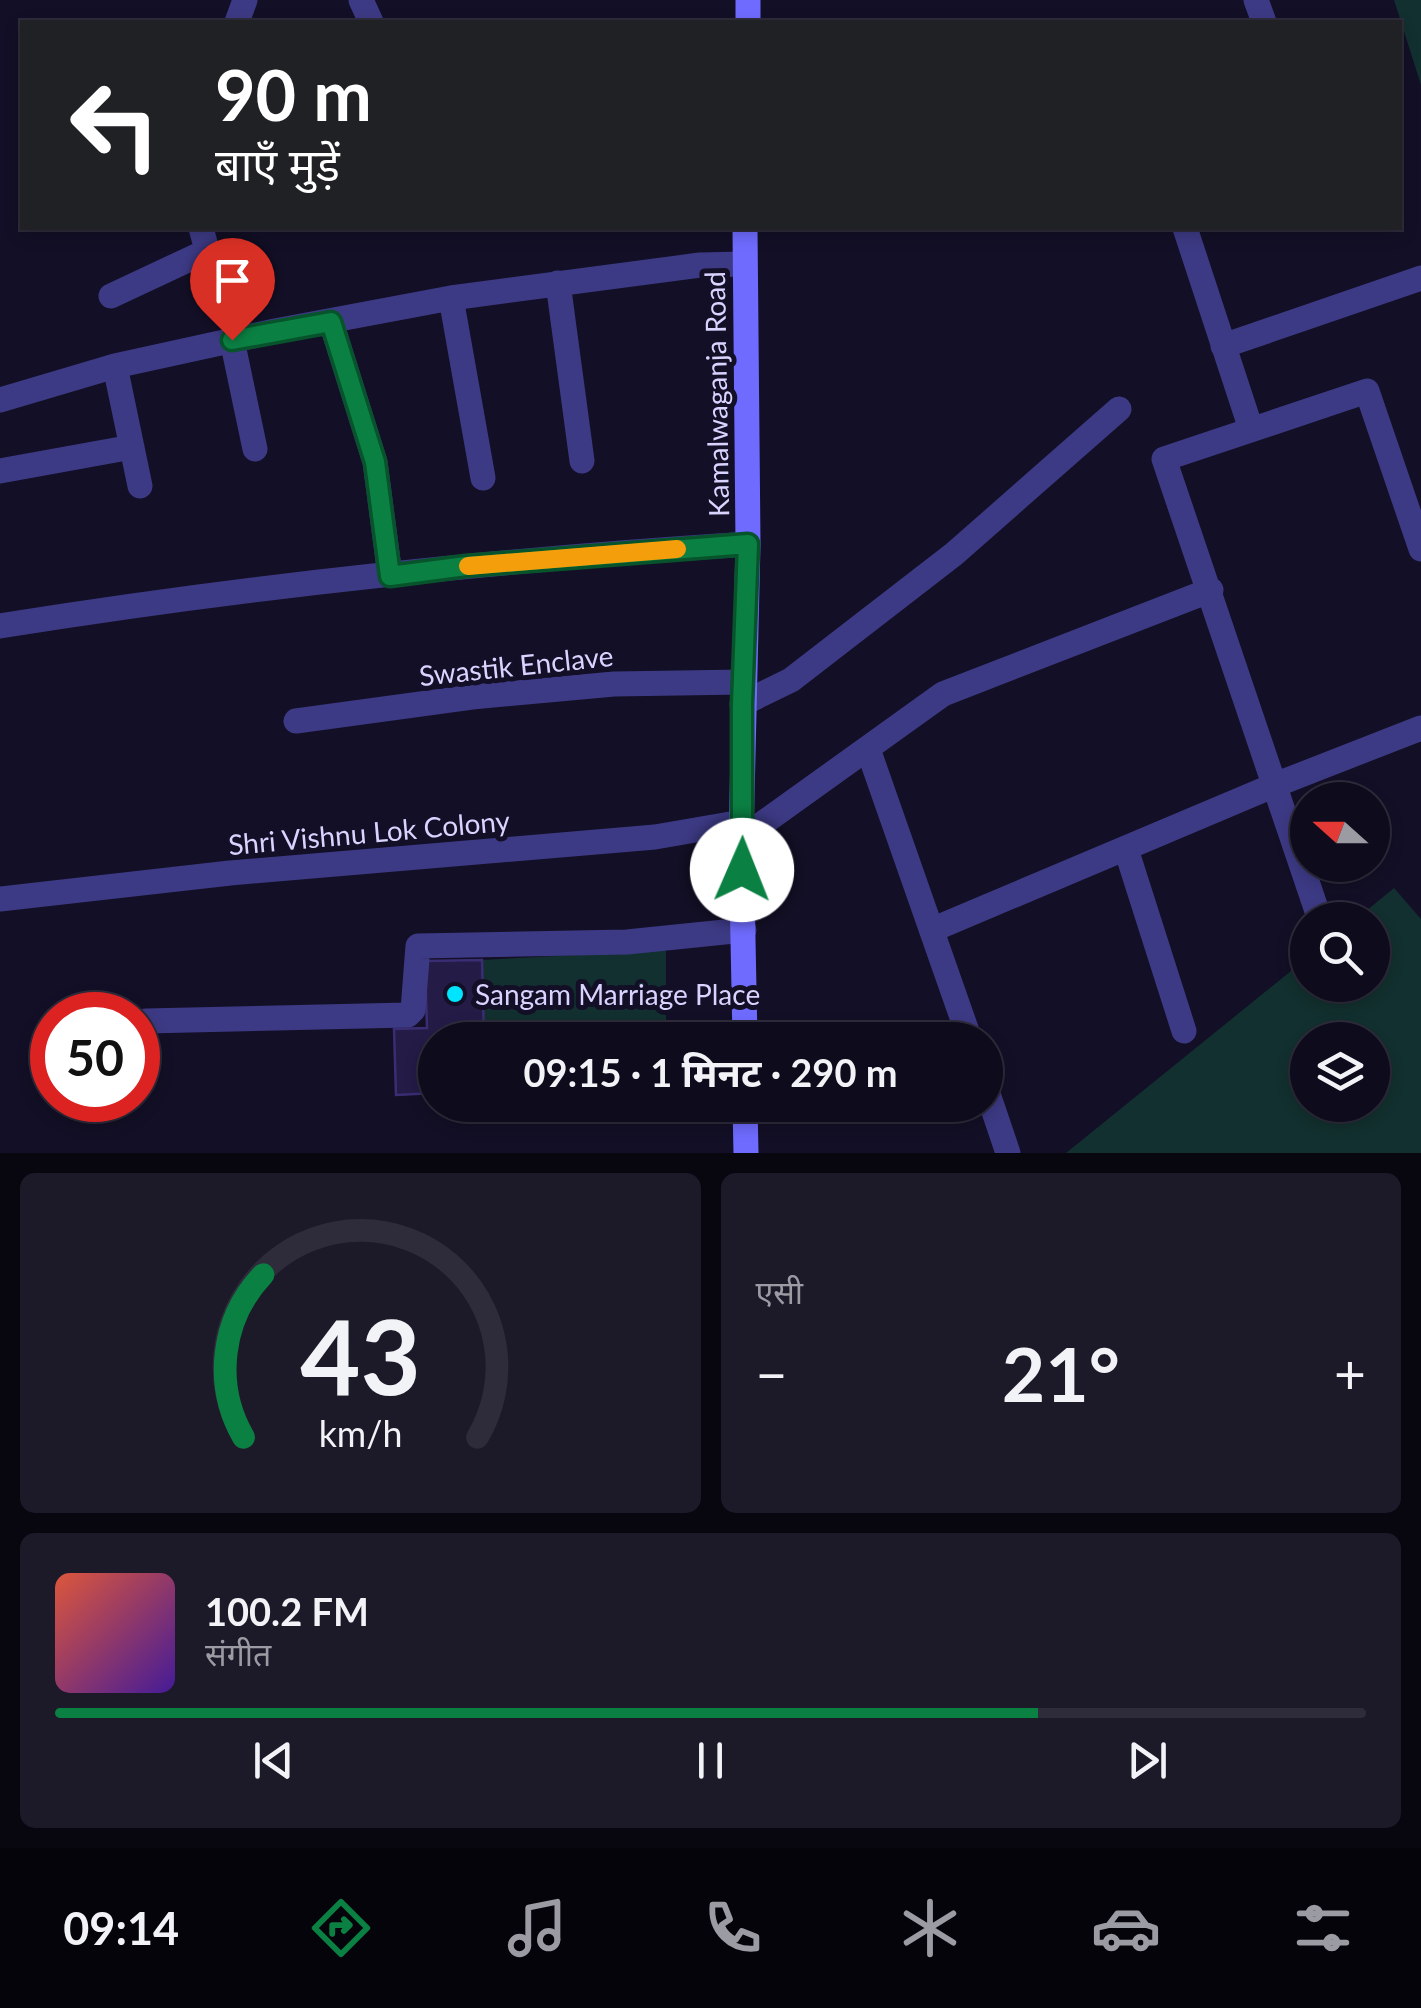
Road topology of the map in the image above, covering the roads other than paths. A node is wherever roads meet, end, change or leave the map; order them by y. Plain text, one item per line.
1 (745, 230) edge
2 (1187, 230) edge
3 (204, 239) edge
4 (744, 264) junction
5 (1421, 278) edge
6 (215, 280) dead end
7 (558, 283) junction
8 (111, 296) dead end
9 (451, 298) junction
10 (331, 322) junction
11 (232, 340) junction
12 (1224, 346) junction
13 (115, 366) junction
14 (0, 400) edge
15 (1119, 409) dead end
16 (1251, 430) junction
17 (132, 447) junction
18 (255, 449) dead end
19 (582, 461) dead end
20 (0, 471) edge
21 (482, 478) dead end
22 (140, 486) dead end
23 (748, 544) junction
24 (1421, 549) edge
25 (390, 576) junction
26 (1211, 590) junction
27 (0, 626) edge
28 (742, 693) junction
29 (296, 722) dead end
30 (1421, 728) edge
31 (868, 749) junction
32 (1275, 785) junction
33 (742, 830) junction
34 (1126, 850) junction
35 (0, 899) edge
36 (1314, 902) edge
37 (934, 929) junction
38 (744, 930) junction
39 (160, 1020) edge
40 (745, 1022) edge
41 (964, 1022) edge
42 (1184, 1030) dead end
43 (745, 1122) edge
44 (998, 1122) edge
45 (746, 1153) edge
46 (1008, 1153) edge

1 - 4 main road, Kamalwaganja Road
2 - 12 street
3 - 6 street
3 - 8 street
4 - 7 street
4 - 23 main road, Kamalwaganja Road
5 - 12 street
7 - 9 street
7 - 19 street
9 - 10 street
9 - 21 street
10 - 11 street
10 - 25 street
11 - 13 street
11 - 18 street
12 - 16 street
13 - 14 street
13 - 17 street
15 - 28 street
16 - 24 street
16 - 26 street
17 - 20 street
17 - 22 street
23 - 25 street
23 - 28 main road, Kamalwaganja Road
25 - 27 street
26 - 31 street
26 - 32 street
28 - 29 street, Swastik Enclave
28 - 33 main road, Kamalwaganja Road
30 - 32 street
31 - 33 street
31 - 37 street
32 - 34 street
32 - 36 street
33 - 35 street, Shri Vishnu Lok Colony
33 - 38 main road, Kamalwaganja Road
34 - 37 street
34 - 42 street
37 - 41 street
38 - 39 street
38 - 40 main road, Kamalwaganja Road
43 - 45 main road
44 - 46 street

